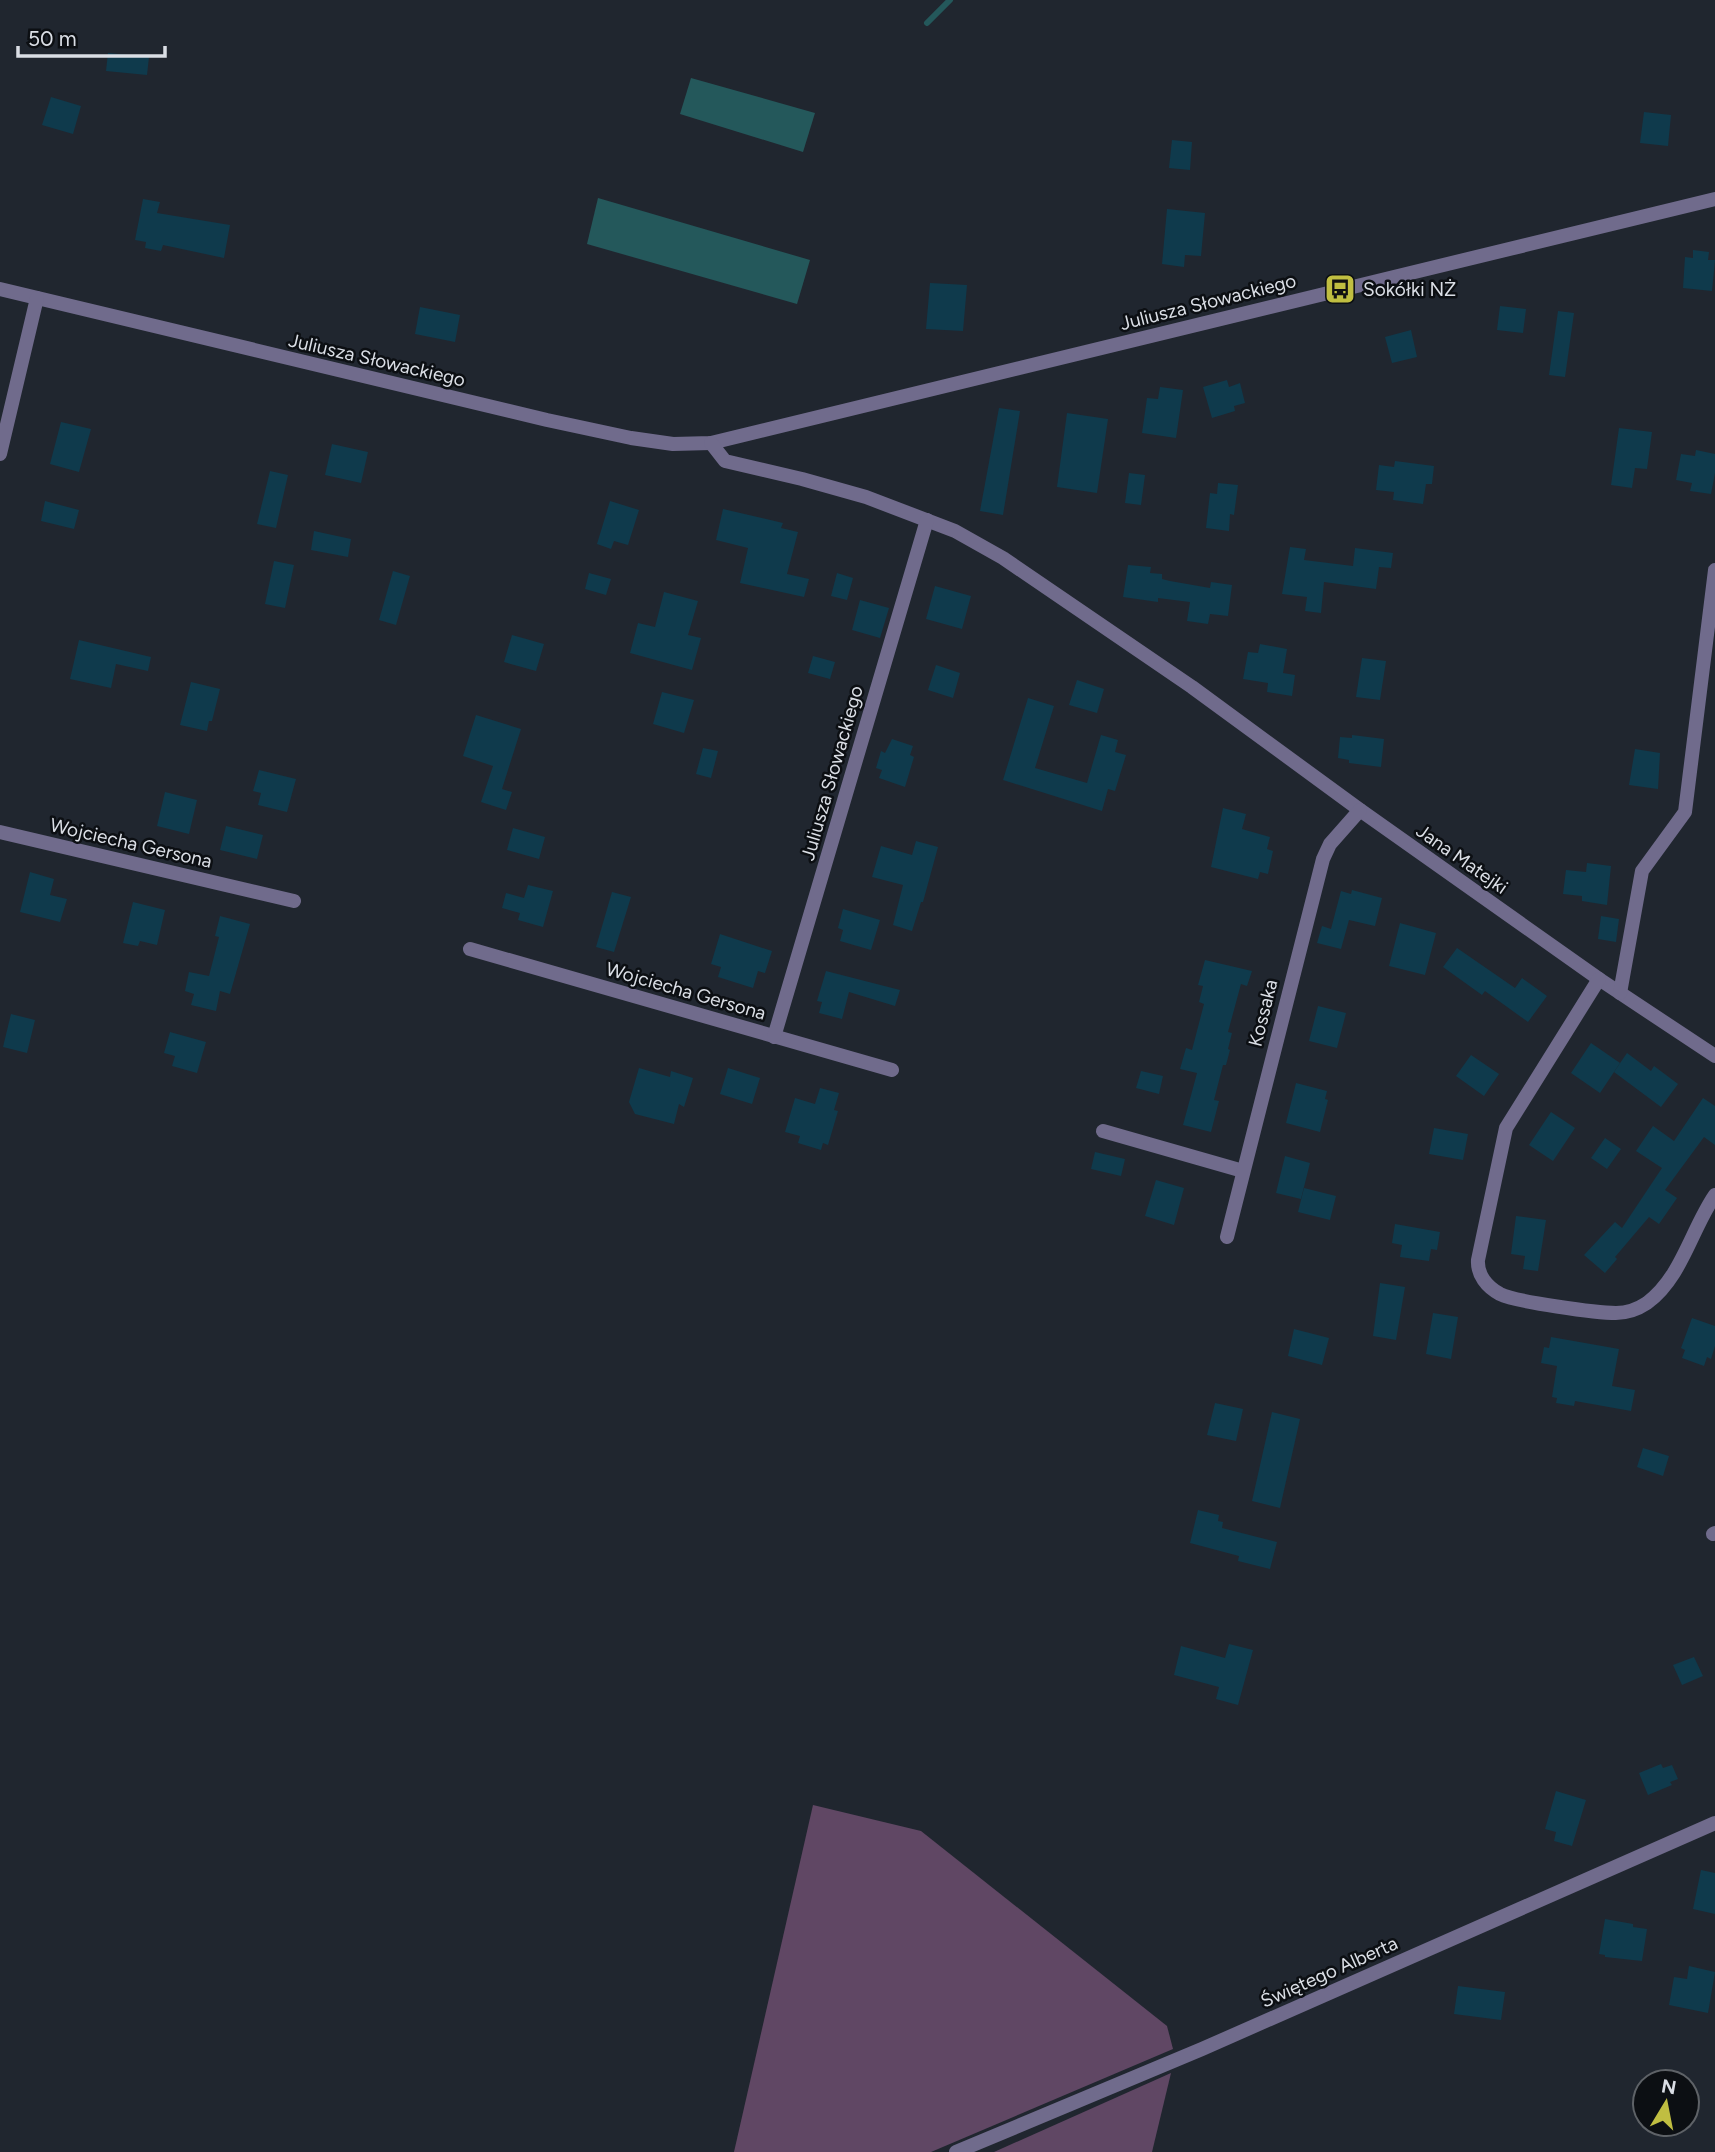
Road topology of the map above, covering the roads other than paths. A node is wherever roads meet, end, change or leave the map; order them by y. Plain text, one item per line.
1 (1715, 199) edge
2 (0, 289) edge
3 (37, 298) junction
4 (711, 443) junction
5 (0, 454) edge
6 (927, 520) junction
7 (1715, 570) edge
8 (1360, 810) junction
9 (0, 832) edge
10 (294, 901) dead end
11 (470, 948) dead end
12 (1599, 979) junction
13 (1620, 993) junction
14 (774, 1037) junction
15 (1715, 1056) edge
16 (892, 1070) dead end
17 (1103, 1131) dead end
18 (1243, 1171) junction
19 (1715, 1195) edge
20 (1227, 1237) dead end
21 (1715, 1823) edge
22 (956, 2152) edge

1 - 4 street, Juliusza Słowackiego
2 - 3 street, Juliusza Słowackiego
3 - 4 street, Juliusza Słowackiego
3 - 5 street
4 - 6 street
6 - 8 street, Jana Matejki
6 - 14 street, Juliusza Słowackiego
7 - 13 street
8 - 12 street, Jana Matejki
8 - 18 street, Kossaka
9 - 10 street, Wojciecha Gersona
11 - 14 street, Wojciecha Gersona
12 - 13 street, Jana Matejki
12 - 19 street
13 - 15 street, Jana Matejki
14 - 16 street, Wojciecha Gersona
17 - 18 street
18 - 20 street, Kossaka
21 - 22 street, Świętego Alberta

